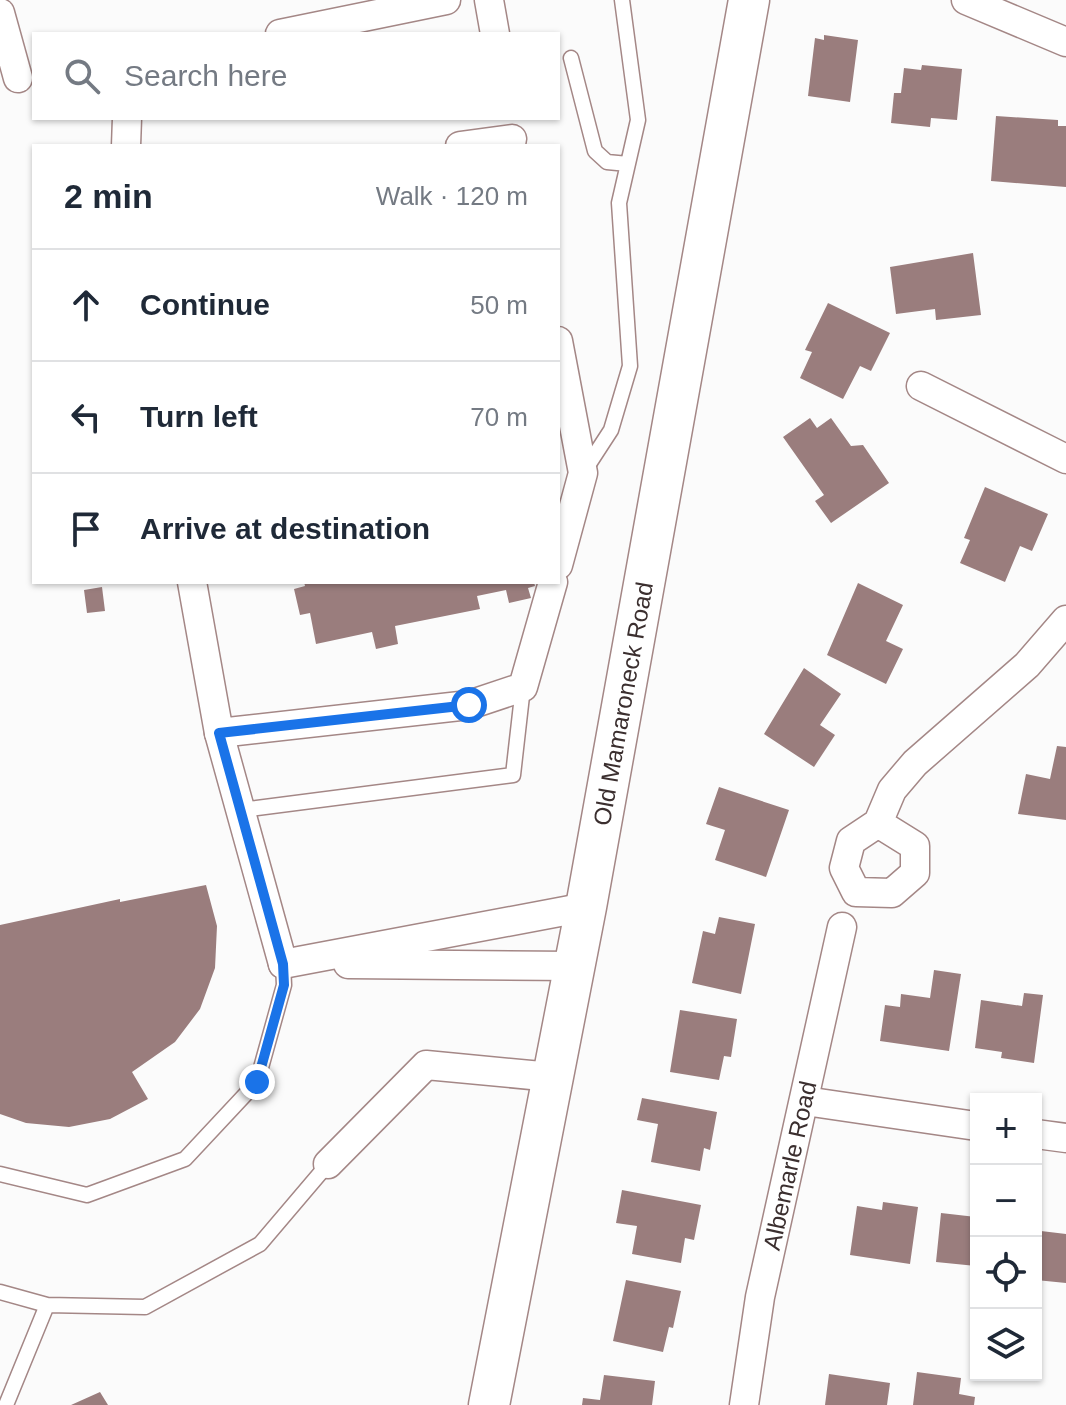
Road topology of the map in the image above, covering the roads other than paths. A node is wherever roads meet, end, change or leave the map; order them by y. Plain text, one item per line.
1 (446, 0) edge
2 (489, 0) edge
3 (622, 0) edge
4 (749, 0) edge
5 (966, 0) edge
6 (0, 13) edge
7 (290, 32) edge
8 (495, 32) edge
9 (1066, 42) edge
10 (571, 58) dead end
11 (17, 78) edge
12 (127, 120) edge
13 (511, 134) edge
14 (126, 144) edge
15 (468, 144) edge
16 (628, 164) junction
17 (560, 352) edge
18 (921, 386) dead end
19 (1066, 459) edge
20 (583, 473) junction
21 (560, 558) edge
22 (192, 584) edge
23 (552, 584) edge
24 (1066, 620) edge
25 (523, 687) junction
26 (219, 733) junction
27 (241, 810) junction
28 (878, 823) dead end
29 (586, 907) junction
30 (842, 927) dead end
31 (283, 964) junction
32 (574, 966) junction
33 (552, 1077) junction
34 (805, 1101) junction
35 (970, 1125) edge
36 (1042, 1135) edge
37 (1066, 1138) edge
38 (328, 1164) joint
39 (0, 1174) edge
40 (0, 1292) edge
41 (47, 1305) junction
42 (6, 1405) edge
43 (489, 1405) edge
44 (744, 1405) edge

1 - 7 street
2 - 8 street
3 - 16 lane
4 - 29 main road, Old Mamaroneck Road
5 - 9 street
6 - 11 street
10 - 16 lane
12 - 14 street
13 - 15 street
16 - 20 lane
17 - 20 street
18 - 19 street
20 - 21 street
22 - 26 street
23 - 25 street
24 - 28 street
25 - 26 street
25 - 27 lane
26 - 27 street
27 - 31 street
29 - 31 street
29 - 32 main road, Old Mamaroneck Road
30 - 34 street, Albemarle Road
31 - 32 street
31 - 39 lane
32 - 33 main road, Old Mamaroneck Road
33 - 38 street
33 - 43 main road, Old Mamaroneck Road
34 - 35 street
34 - 44 street, Albemarle Road
36 - 37 street
38 - 41 lane
40 - 41 lane
41 - 42 lane

